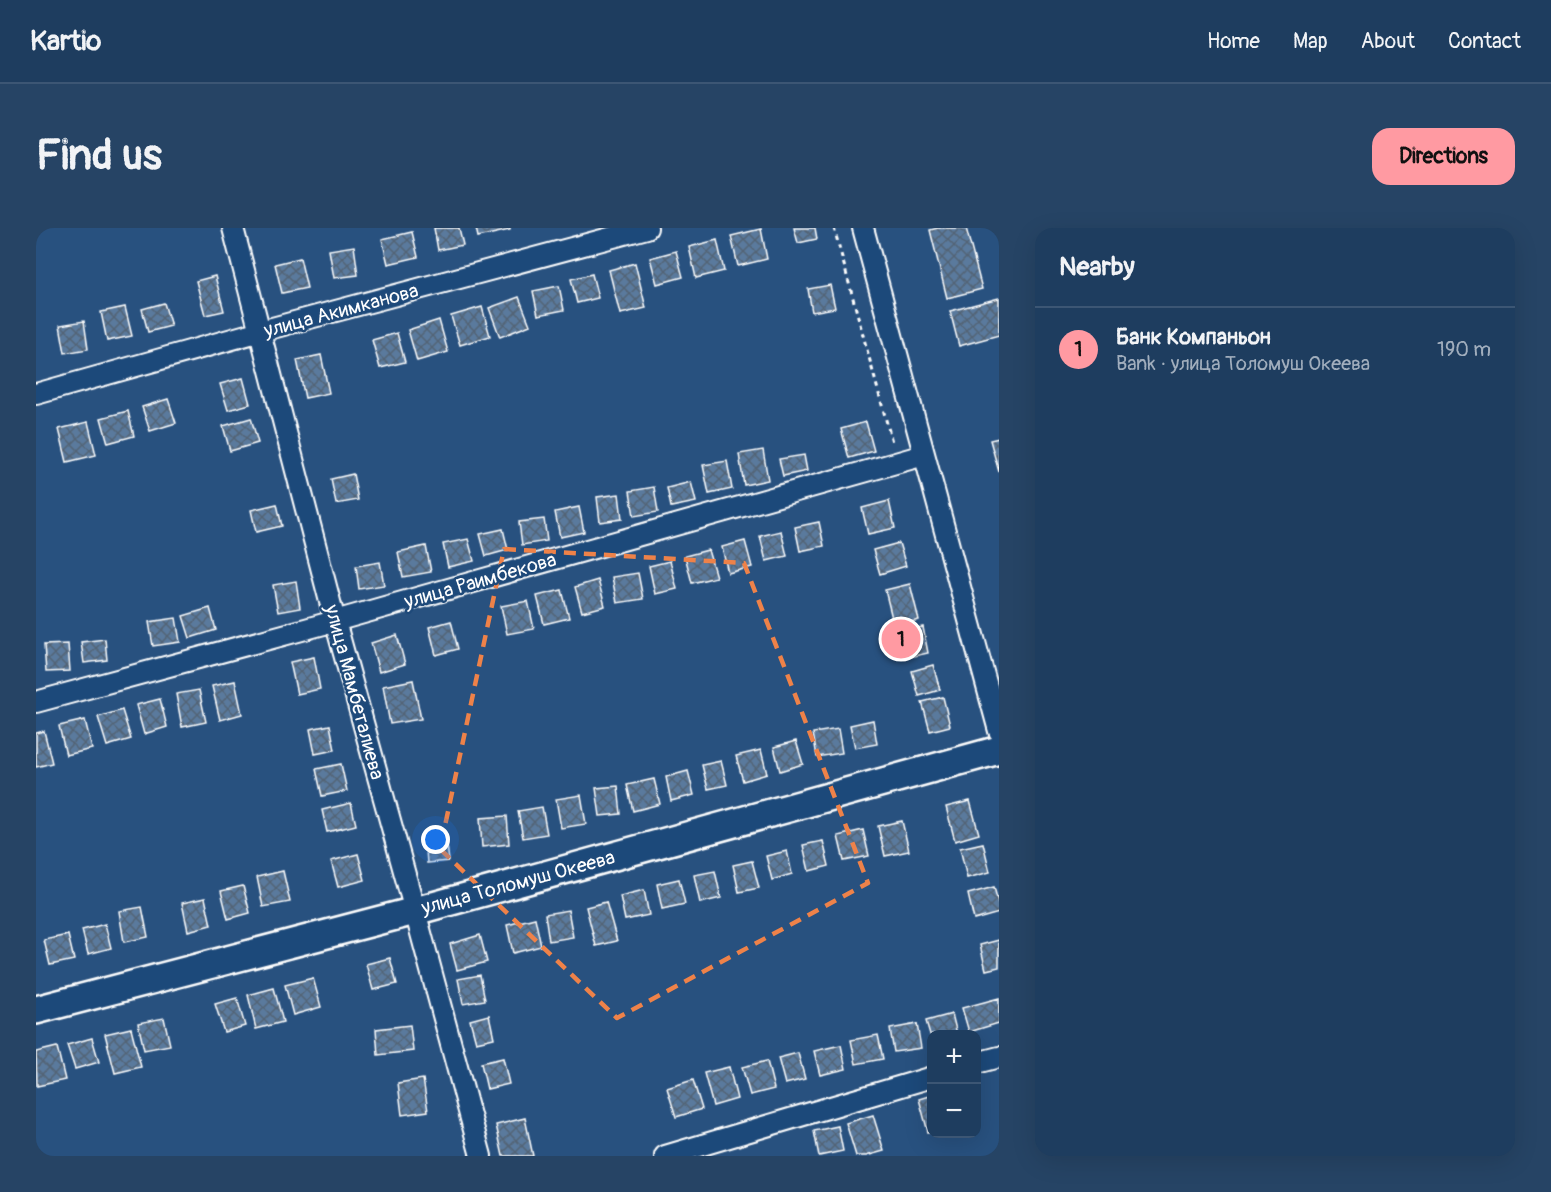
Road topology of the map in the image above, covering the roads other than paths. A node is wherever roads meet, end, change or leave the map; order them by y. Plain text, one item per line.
1 (233, 228) edge
2 (647, 228) edge
3 (863, 228) edge
4 (261, 332) junction
5 (36, 394) edge
6 (924, 456) junction
7 (335, 621) junction
8 (36, 702) edge
9 (999, 731) edge
10 (999, 750) edge
11 (416, 910) junction
12 (36, 1010) edge
13 (999, 1057) edge
14 (981, 1062) edge
15 (927, 1078) edge
16 (481, 1156) edge
17 (665, 1156) edge

1 - 4 street, улица Мамбеталиева
2 - 4 street, улица Акимканова
3 - 6 street
4 - 5 street, улица Акимканова
4 - 7 street, улица Мамбеталиева
6 - 7 street, улица Раимбекова
6 - 9 street
7 - 8 street, улица Раимбекова
7 - 11 street, улица Мамбеталиева
10 - 11 street, улица Толомуш Океева
11 - 12 street, улица Толомуш Океева
11 - 16 street, улица Мамбеталиева
13 - 14 street
15 - 17 street

